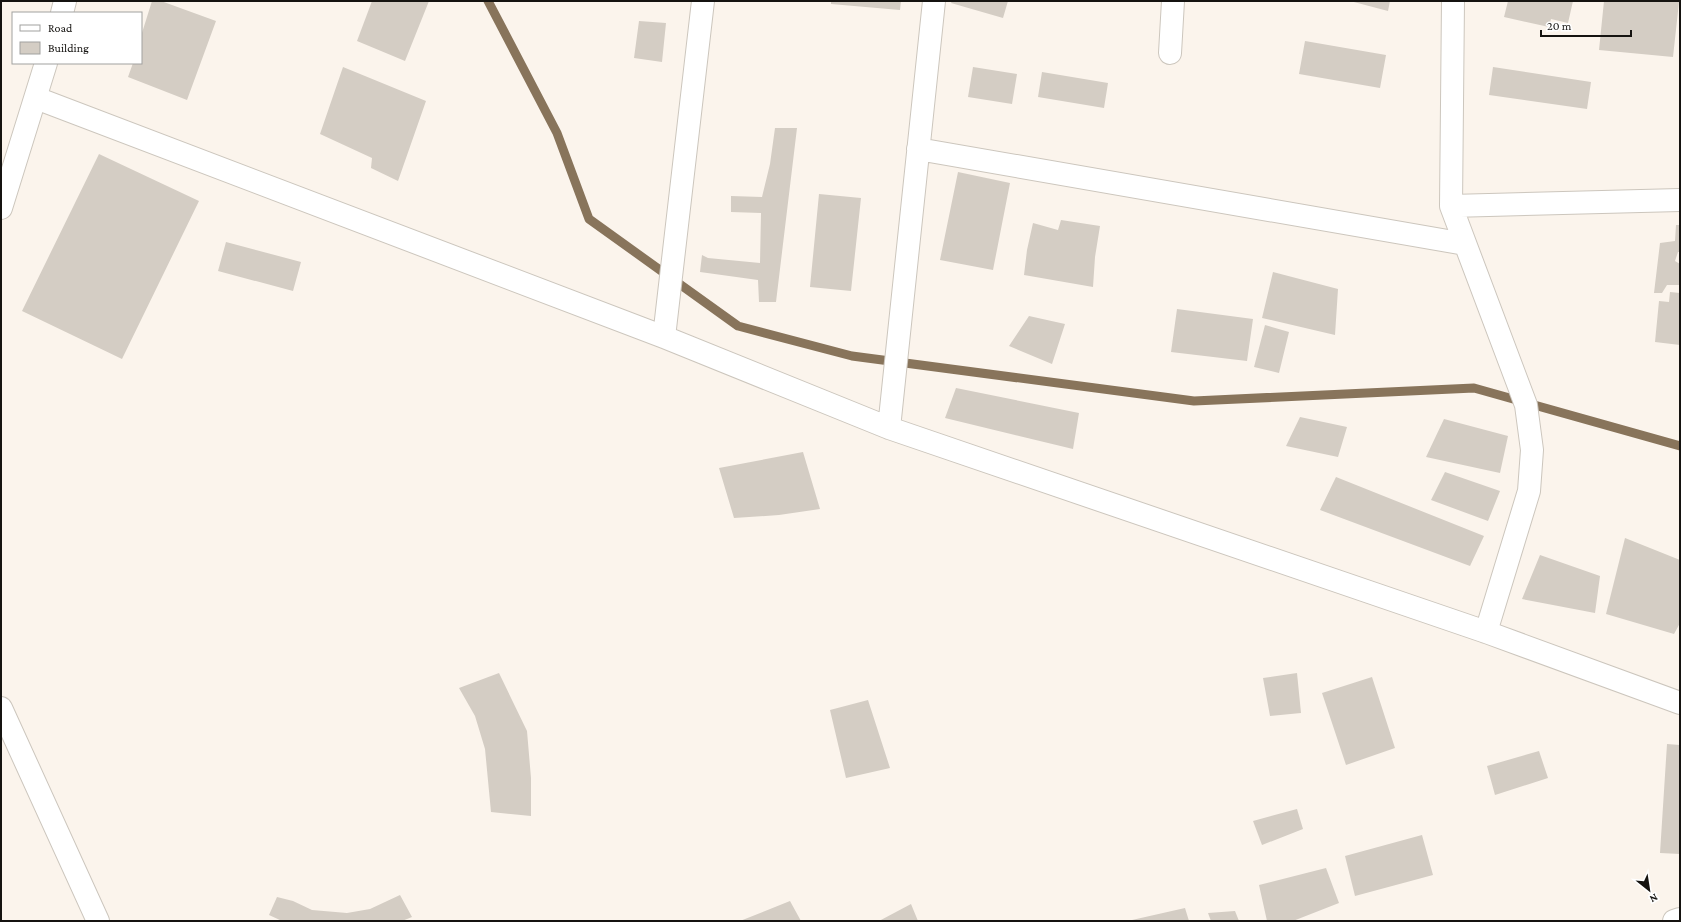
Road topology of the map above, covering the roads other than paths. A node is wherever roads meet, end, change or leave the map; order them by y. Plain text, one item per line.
1 (65, 1) edge
2 (703, 1) edge
3 (934, 1) edge
4 (1173, 1) edge
5 (1453, 1) edge
6 (62, 12) edge
7 (1170, 53) dead end
8 (46, 64) edge
9 (36, 98) junction
10 (918, 149) junction
11 (1680, 200) edge
12 (1451, 206) junction
13 (1, 208) edge
14 (1465, 244) junction
15 (664, 337) junction
16 (889, 428) junction
17 (1486, 632) junction
18 (1680, 703) edge
19 (1, 708) edge
20 (1680, 919) edge
21 (98, 921) edge
22 (1674, 921) edge

1 - 6 street
2 - 15 street
3 - 10 street
4 - 7 street
5 - 12 street
8 - 9 street
9 - 13 street
9 - 15 street
10 - 14 street
10 - 16 street
11 - 12 street
12 - 14 street
14 - 17 street
15 - 16 street
16 - 17 street
17 - 18 street
19 - 21 street
20 - 22 street

